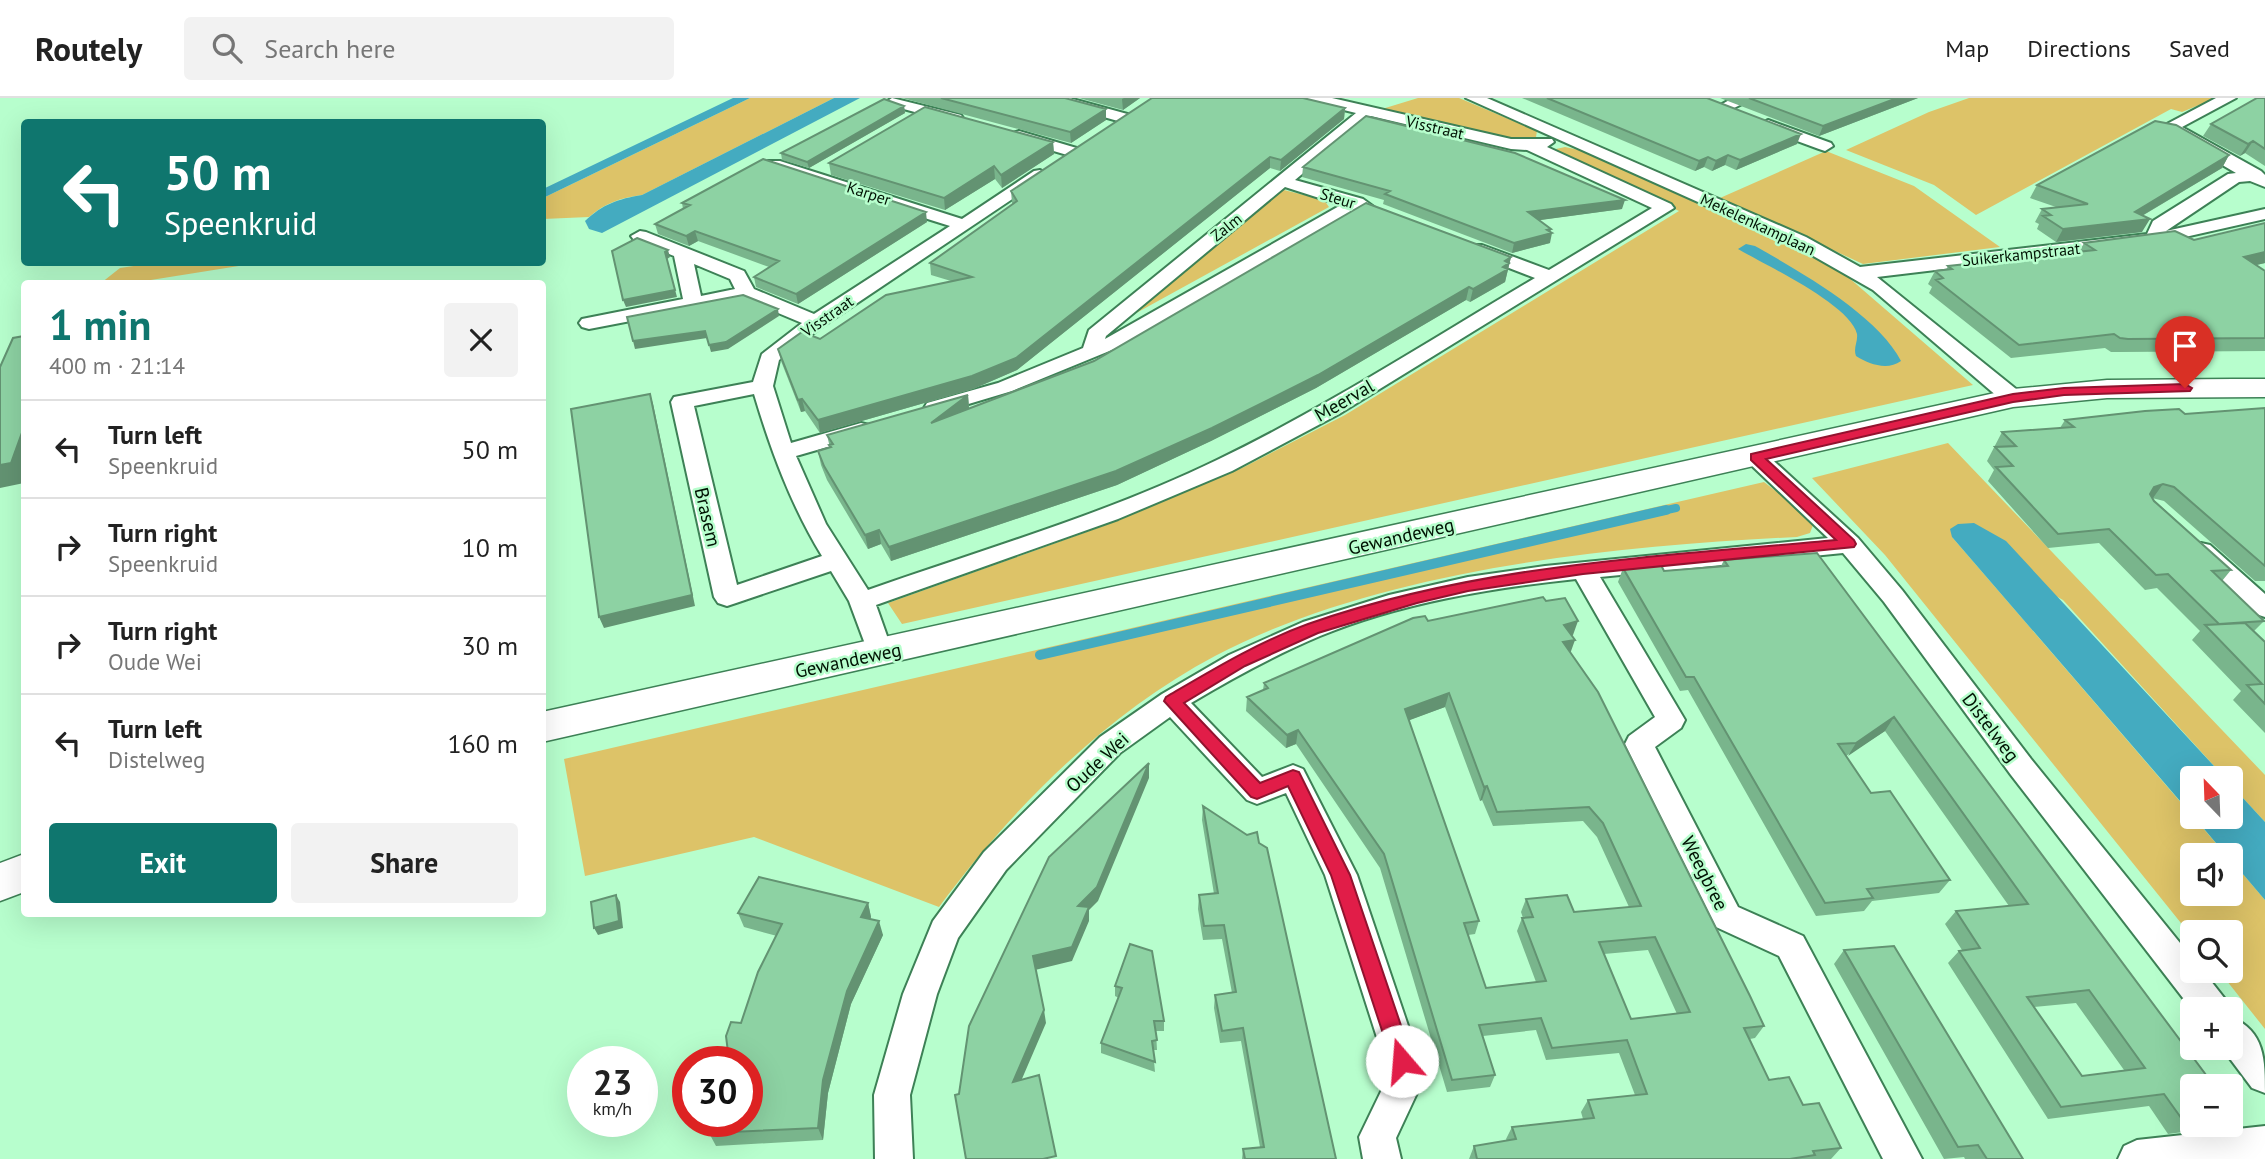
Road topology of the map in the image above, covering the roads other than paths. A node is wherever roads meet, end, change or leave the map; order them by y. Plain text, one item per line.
1 (1052, 98) edge
2 (1312, 98) edge
3 (1474, 98) edge
4 (1746, 98) edge
5 (2228, 98) edge
6 (1074, 101) edge
7 (894, 102) edge
8 (1145, 105) edge
9 (925, 110) junction
10 (1368, 111) junction
11 (1125, 118) junction
12 (901, 124) edge
13 (975, 124) edge
14 (1107, 130) edge
15 (1000, 131) edge
16 (1559, 136) junction
17 (1530, 145) junction
18 (1825, 146) dead end
19 (835, 163) edge
20 (774, 165) edge
21 (814, 175) junction
22 (2260, 178) edge
23 (1282, 181) junction
24 (1357, 203) junction
25 (1382, 213) edge
26 (2265, 214) edge
27 (964, 225) junction
28 (640, 236) edge
29 (2154, 239) junction
30 (1458, 242) edge
31 (683, 254) junction
32 (1859, 273) junction
33 (1550, 277) junction
34 (747, 293) junction
35 (693, 303) junction
36 (816, 322) junction
37 (589, 323) dead end
38 (1093, 349) junction
39 (761, 386) junction
40 (2265, 388) edge
41 (2013, 398) junction
42 (915, 414) edge
43 (876, 426) edge
44 (783, 453) junction
45 (1756, 457) junction
46 (2185, 536) edge
47 (1849, 544) junction
48 (837, 560) junction
49 (1583, 569) junction
50 (862, 601) junction
51 (2265, 608) edge
52 (880, 653) junction
53 (1172, 701) junction
54 (546, 726) edge
55 (21, 874) edge
56 (0, 882) edge
57 (2203, 997) edge
58 (2243, 1048) edge
59 (2265, 1076) edge
60 (2265, 1144) edge
61 (894, 1159) edge
62 (1382, 1159) edge
63 (1903, 1159) edge
64 (2137, 1159) edge

1 - 6 street
2 - 10 street, Visstraat
3 - 16 street, Mekelenkamplaan
4 - 18 street
5 - 22 street
6 - 11 street
7 - 9 street
8 - 11 street
9 - 12 street
9 - 13 street
10 - 17 street, Visstraat
10 - 23 street, Zalm
11 - 14 street
15 - 27 street, Visstraat
16 - 17 street, Visstraat
16 - 32 street, Mekelenkamplaan
17 - 33 street, Meerval
19 - 21 street
20 - 21 street, Karper
21 - 27 street, Karper
22 - 29 street
23 - 24 street, Steur
23 - 38 street, Zalm
24 - 25 street, Steur
24 - 38 street, Zalm
26 - 29 street, Suikerkampstraat
27 - 36 street, Visstraat
28 - 31 street
29 - 32 street, Suikerkampstraat
30 - 33 street
31 - 34 street
31 - 35 street
32 - 41 street, Mekelenkamplaan
33 - 50 street, Meerval
34 - 35 street
34 - 36 street
35 - 37 street
36 - 39 street, Visstraat
38 - 42 street, Zalm
39 - 44 street
39 - 48 street, Brasem
40 - 41 street, Gewandeweg
41 - 45 street, Gewandeweg
43 - 44 street
44 - 48 street
45 - 47 street, Distelweg
45 - 52 street, Gewandeweg
46 - 51 street
47 - 49 street, Oude Wei
47 - 57 street, Distelweg
48 - 50 street
49 - 53 street, Oude Wei
49 - 63 street, Weegbree
50 - 52 street
52 - 54 street, Gewandeweg
53 - 61 street, Oude Wei
53 - 62 street
55 - 56 street
58 - 59 street
60 - 64 street

